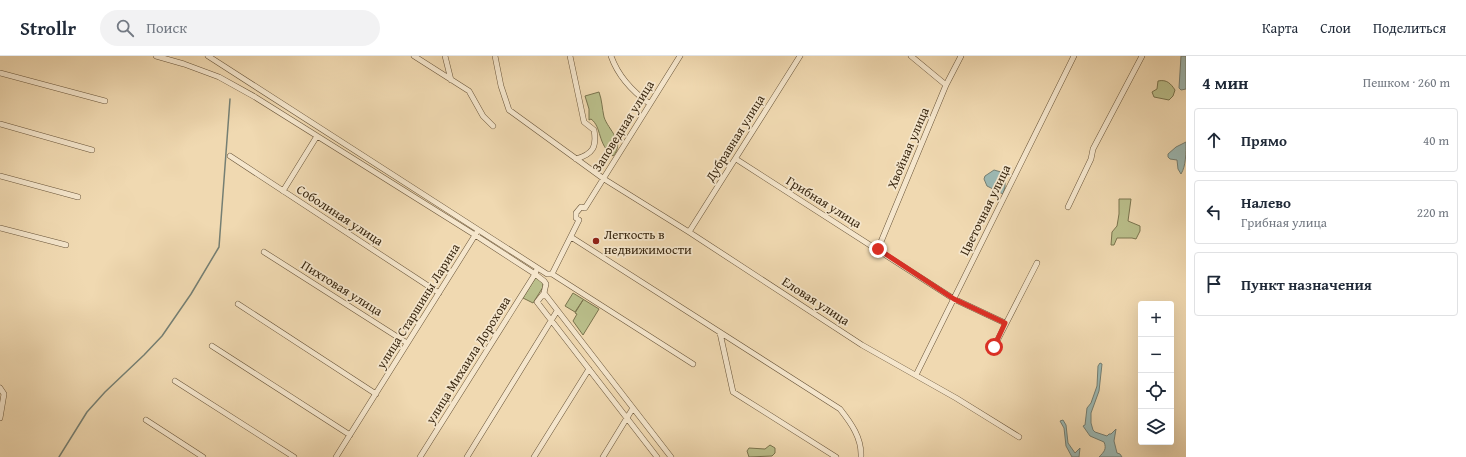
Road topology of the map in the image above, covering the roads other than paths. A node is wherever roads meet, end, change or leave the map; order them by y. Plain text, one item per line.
1 (156, 56) edge
2 (208, 56) edge
3 (414, 56) edge
4 (445, 56) edge
5 (495, 56) edge
6 (570, 56) edge
7 (680, 56) edge
8 (800, 56) edge
9 (911, 56) edge
10 (961, 56) edge
11 (1074, 56) edge
12 (1142, 56) edge
13 (612, 57) edge
14 (0, 73) edge
15 (243, 79) junction
16 (451, 80) junction
17 (946, 85) junction
18 (237, 87) junction
19 (105, 101) dead end
20 (650, 104) junction
21 (0, 124) edge
22 (493, 126) dead end
23 (318, 136) junction
24 (92, 150) dead end
25 (230, 156) dead end
26 (576, 159) junction
27 (736, 159) junction
28 (0, 176) edge
29 (604, 179) junction
30 (283, 191) junction
31 (78, 197) dead end
32 (1068, 207) dead end
33 (0, 228) edge
34 (478, 230) junction
35 (689, 232) junction
36 (475, 235) junction
37 (571, 237) junction
38 (66, 245) dead end
39 (878, 249) junction
40 (264, 252) dead end
41 (1037, 263) dead end
42 (538, 269) junction
43 (535, 274) junction
44 (552, 274) junction
45 (544, 292) junction
46 (439, 293) junction
47 (954, 299) junction
48 (238, 304) dead end
49 (558, 310) junction
50 (551, 320) junction
51 (1005, 323) junction
52 (720, 333) junction
53 (407, 343) junction
54 (212, 346) dead end
55 (994, 347) dead end
56 (694, 364) dead end
57 (589, 369) junction
58 (916, 375) junction
59 (175, 381) dead end
60 (0, 388) edge
61 (376, 394) junction
62 (633, 408) junction
63 (0, 418) edge
64 (627, 418) junction
65 (146, 420) dead end
66 (350, 435) junction
67 (1019, 437) dead end
68 (203, 457) edge
69 (294, 457) edge
70 (336, 457) edge
71 (420, 457) edge
72 (467, 457) edge
73 (534, 457) edge
74 (603, 457) edge
75 (657, 457) edge
76 (671, 457) edge
77 (836, 457) edge
78 (862, 457) edge

1 - 18 street
2 - 15 street
3 - 16 street
4 - 16 street
5 - 26 street, Еловая улица
6 - 26 street
7 - 20 street, Заповедная улица
8 - 27 street, Дубравная улица
9 - 17 street
10 - 17 street, Хвойная улица
11 - 47 street, Цветочная улица
12 - 32 street
13 - 20 street
14 - 19 street
15 - 18 street
15 - 34 street
16 - 22 street
17 - 39 street, Хвойная улица
18 - 23 street
20 - 29 street, Заповедная улица
21 - 24 street
23 - 30 street
23 - 36 street
25 - 30 street, Соболиная улица
26 - 29 street, Еловая улица
27 - 35 street, Дубравная улица
27 - 39 street, Грибная улица
28 - 31 street
29 - 35 street, Еловая улица
29 - 37 street, Заповедная улица
30 - 46 street, Соболиная улица
33 - 38 street
34 - 36 street, улица Старшины Ларина
34 - 42 street
35 - 58 street, Еловая улица
36 - 43 street
36 - 46 street, улица Старшины Ларина
37 - 44 street
37 - 52 street
39 - 47 street, Грибная улица
40 - 53 street, Пихтовая улица
41 - 51 street
42 - 43 street, улица Михаила Дорохова
42 - 44 street
43 - 45 street
43 - 71 street, улица Михаила Дорохова
44 - 56 street
45 - 49 street
45 - 50 street
46 - 53 street, улица Старшины Ларина
47 - 51 street, Грибная улица
47 - 58 street, Цветочная улица
48 - 61 street
49 - 50 street
49 - 62 street
50 - 57 street
50 - 72 street
51 - 55 street
52 - 77 street
52 - 78 street
53 - 61 street, улица Старшины Ларина
54 - 66 street
57 - 64 street
57 - 73 street
58 - 67 street, Еловая улица
59 - 69 street
60 - 63 street
61 - 66 street, улица Старшины Ларина
62 - 64 street
62 - 76 street
64 - 74 street
64 - 75 street
65 - 68 street
66 - 70 street, улица Старшины Ларина

